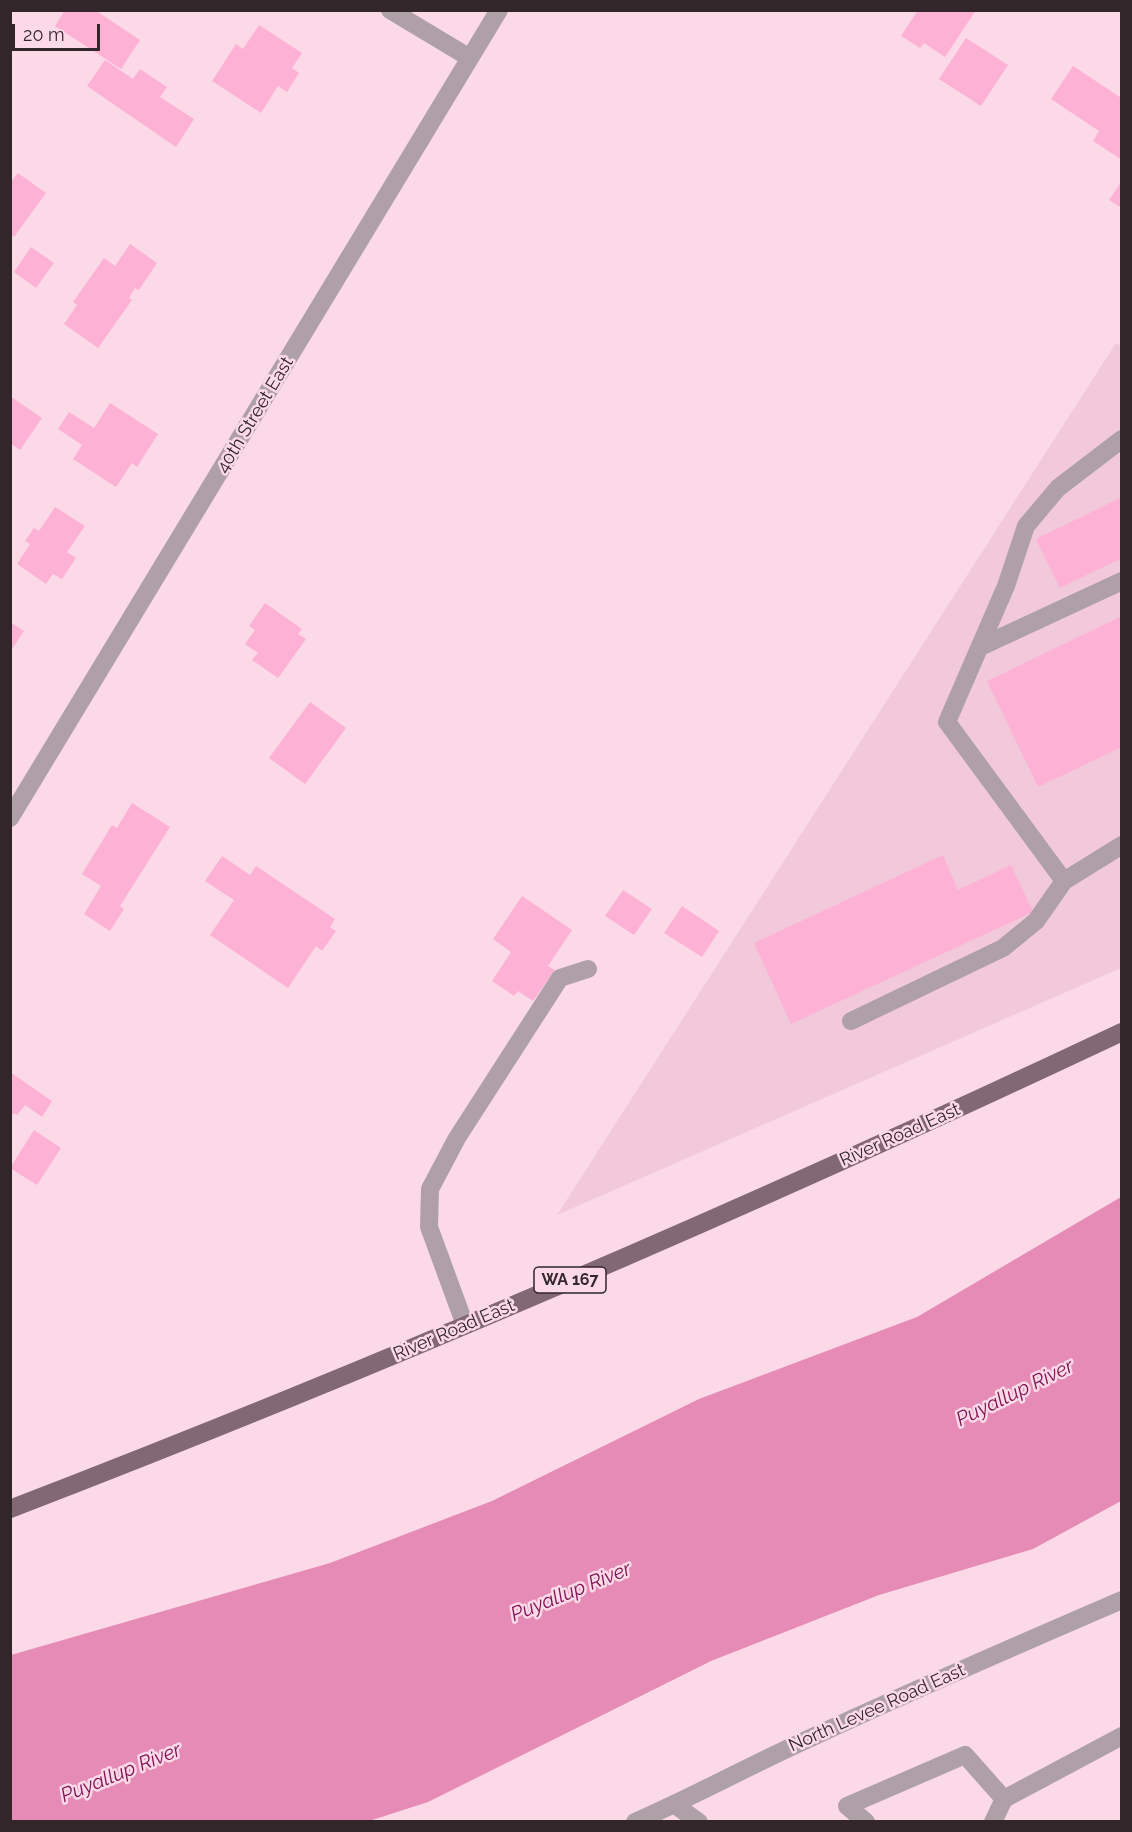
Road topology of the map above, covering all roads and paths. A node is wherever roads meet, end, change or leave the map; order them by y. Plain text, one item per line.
1 (390, 10) edge
2 (499, 10) edge
3 (470, 58) junction
4 (1122, 439) edge
5 (1122, 581) edge
6 (980, 646) junction
7 (10, 818) edge
8 (1122, 845) edge
9 (1064, 881) junction
10 (588, 969) dead end
11 (851, 1021) dead end
12 (1122, 1032) edge
13 (465, 1325) junction
14 (10, 1509) edge
15 (1122, 1600) edge
16 (1122, 1736) edge
17 (1004, 1799) junction
18 (675, 1805) junction
19 (635, 1821) edge
20 (699, 1821) edge
21 (866, 1821) edge
22 (993, 1821) edge

1 - 3 street
2 - 3 street, 40th Street East
3 - 7 street, 40th Street East
4 - 6 street
5 - 6 street
6 - 9 street
8 - 9 street
9 - 11 street
10 - 13 street
12 - 13 main road, River Road East / WA 167
13 - 14 main road, River Road East / WA 167
15 - 18 street, North Levee Road East
16 - 17 street
17 - 21 street
17 - 22 street
18 - 19 street, North Levee Road East
18 - 20 street

